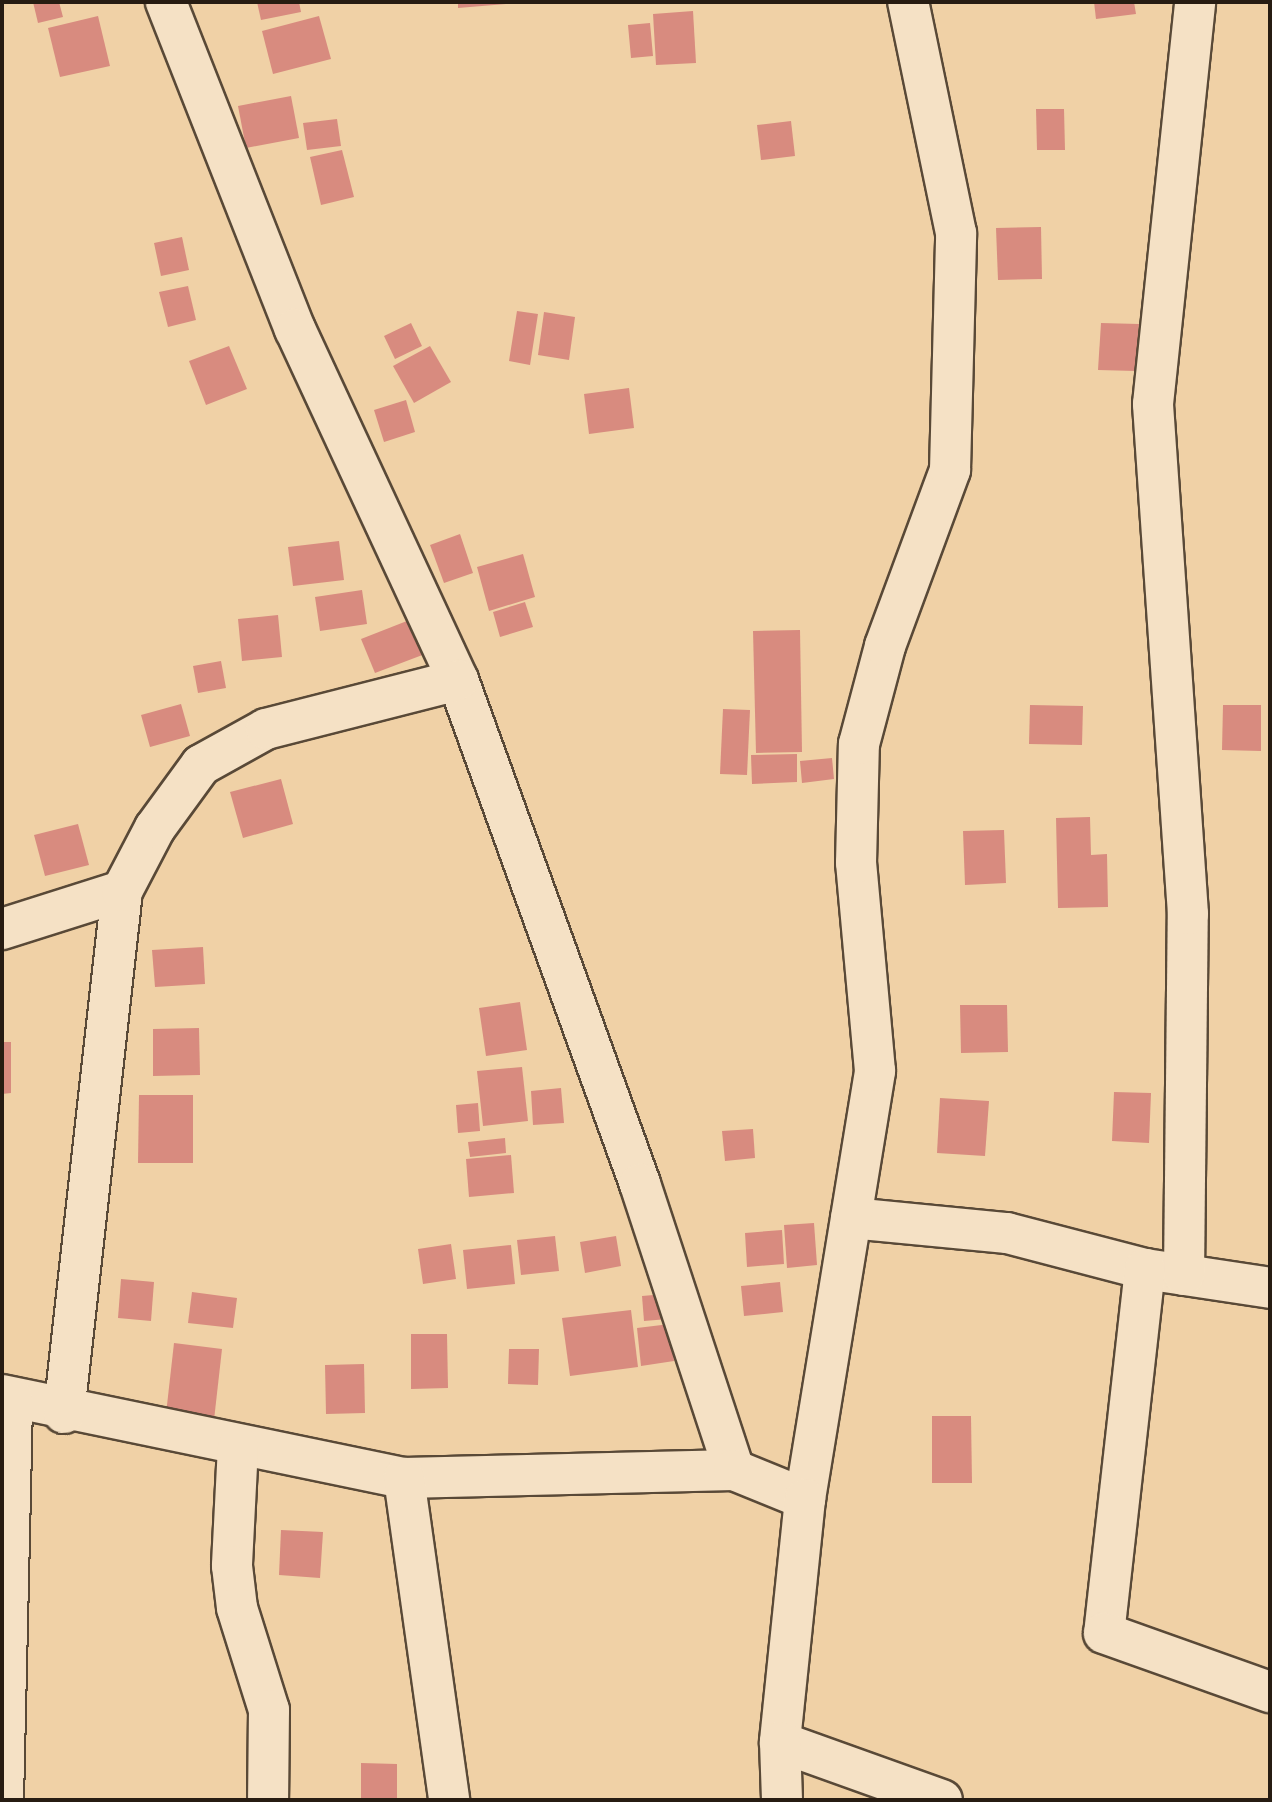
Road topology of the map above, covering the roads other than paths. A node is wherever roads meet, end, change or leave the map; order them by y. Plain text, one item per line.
1 (166, 2) edge
2 (908, 2) edge
3 (1195, 2) edge
4 (458, 680) junction
5 (122, 891) junction
6 (2, 929) edge
7 (851, 1218) junction
8 (1145, 1269) junction
9 (1184, 1275) junction
10 (1270, 1288) edge
11 (7, 1396) edge
12 (64, 1413) junction
13 (238, 1446) junction
14 (734, 1470) junction
15 (404, 1478) junction
16 (805, 1499) junction
17 (1270, 1692) edge
18 (780, 1742) junction
19 (3, 1800) edge
20 (268, 1800) edge
21 (449, 1800) edge
22 (782, 1800) edge
23 (942, 1800) edge

1 - 4 street
2 - 7 street
3 - 9 street
4 - 5 street
4 - 14 street
5 - 6 street
5 - 12 street
7 - 8 street
7 - 16 street
8 - 9 street
8 - 17 street
9 - 10 street
11 - 12 street
11 - 19 street
12 - 13 street
13 - 15 street
13 - 20 street
14 - 15 street
14 - 16 street
15 - 21 street
16 - 18 street
18 - 22 street
18 - 23 street

